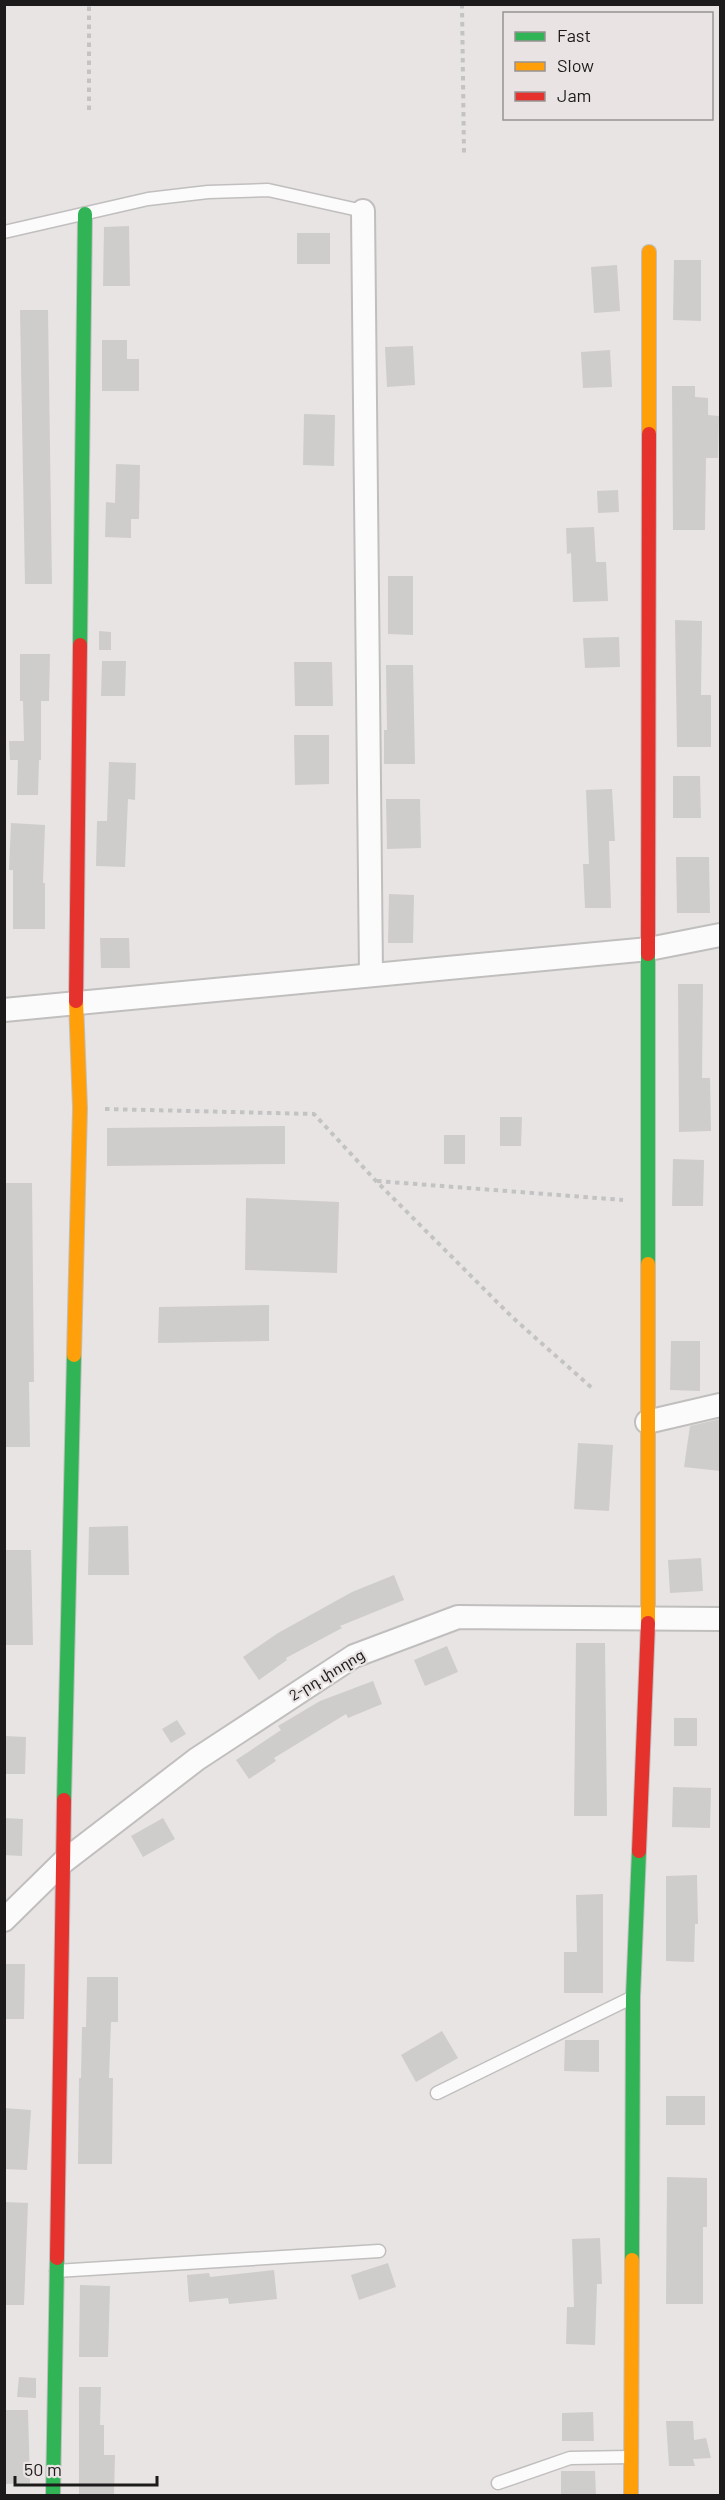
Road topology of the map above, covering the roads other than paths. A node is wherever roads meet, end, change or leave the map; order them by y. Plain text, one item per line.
1 (363, 211) joint
2 (85, 214) junction
3 (4, 232) edge
4 (649, 252) dead end
5 (720, 935) edge
6 (649, 949) junction
7 (371, 974) junction
8 (76, 1005) junction
9 (4, 1010) edge
10 (720, 1405) edge
11 (647, 1422) junction
12 (648, 1618) junction
13 (720, 1619) edge
14 (63, 1862) junction
15 (4, 1920) edge
16 (633, 1997) junction
17 (438, 2093) dead end
18 (379, 2251) dead end
19 (55, 2271) junction
20 (631, 2457) junction
21 (498, 2483) dead end
22 (53, 2496) edge
23 (631, 2496) edge

1 - 2 lane
1 - 7 street
2 - 3 lane
2 - 8 street
4 - 6 street
5 - 6 street
6 - 7 street
6 - 11 street
7 - 8 street
8 - 9 street
8 - 14 street
10 - 11 street
11 - 12 street
12 - 13 street, 2-րդ փողոց
12 - 14 street, 2-րդ փողոց
12 - 16 street
14 - 15 street, 2-րդ փողոց
14 - 19 street
16 - 17 lane
16 - 20 street
18 - 19 lane
19 - 22 street
20 - 21 lane
20 - 23 street

